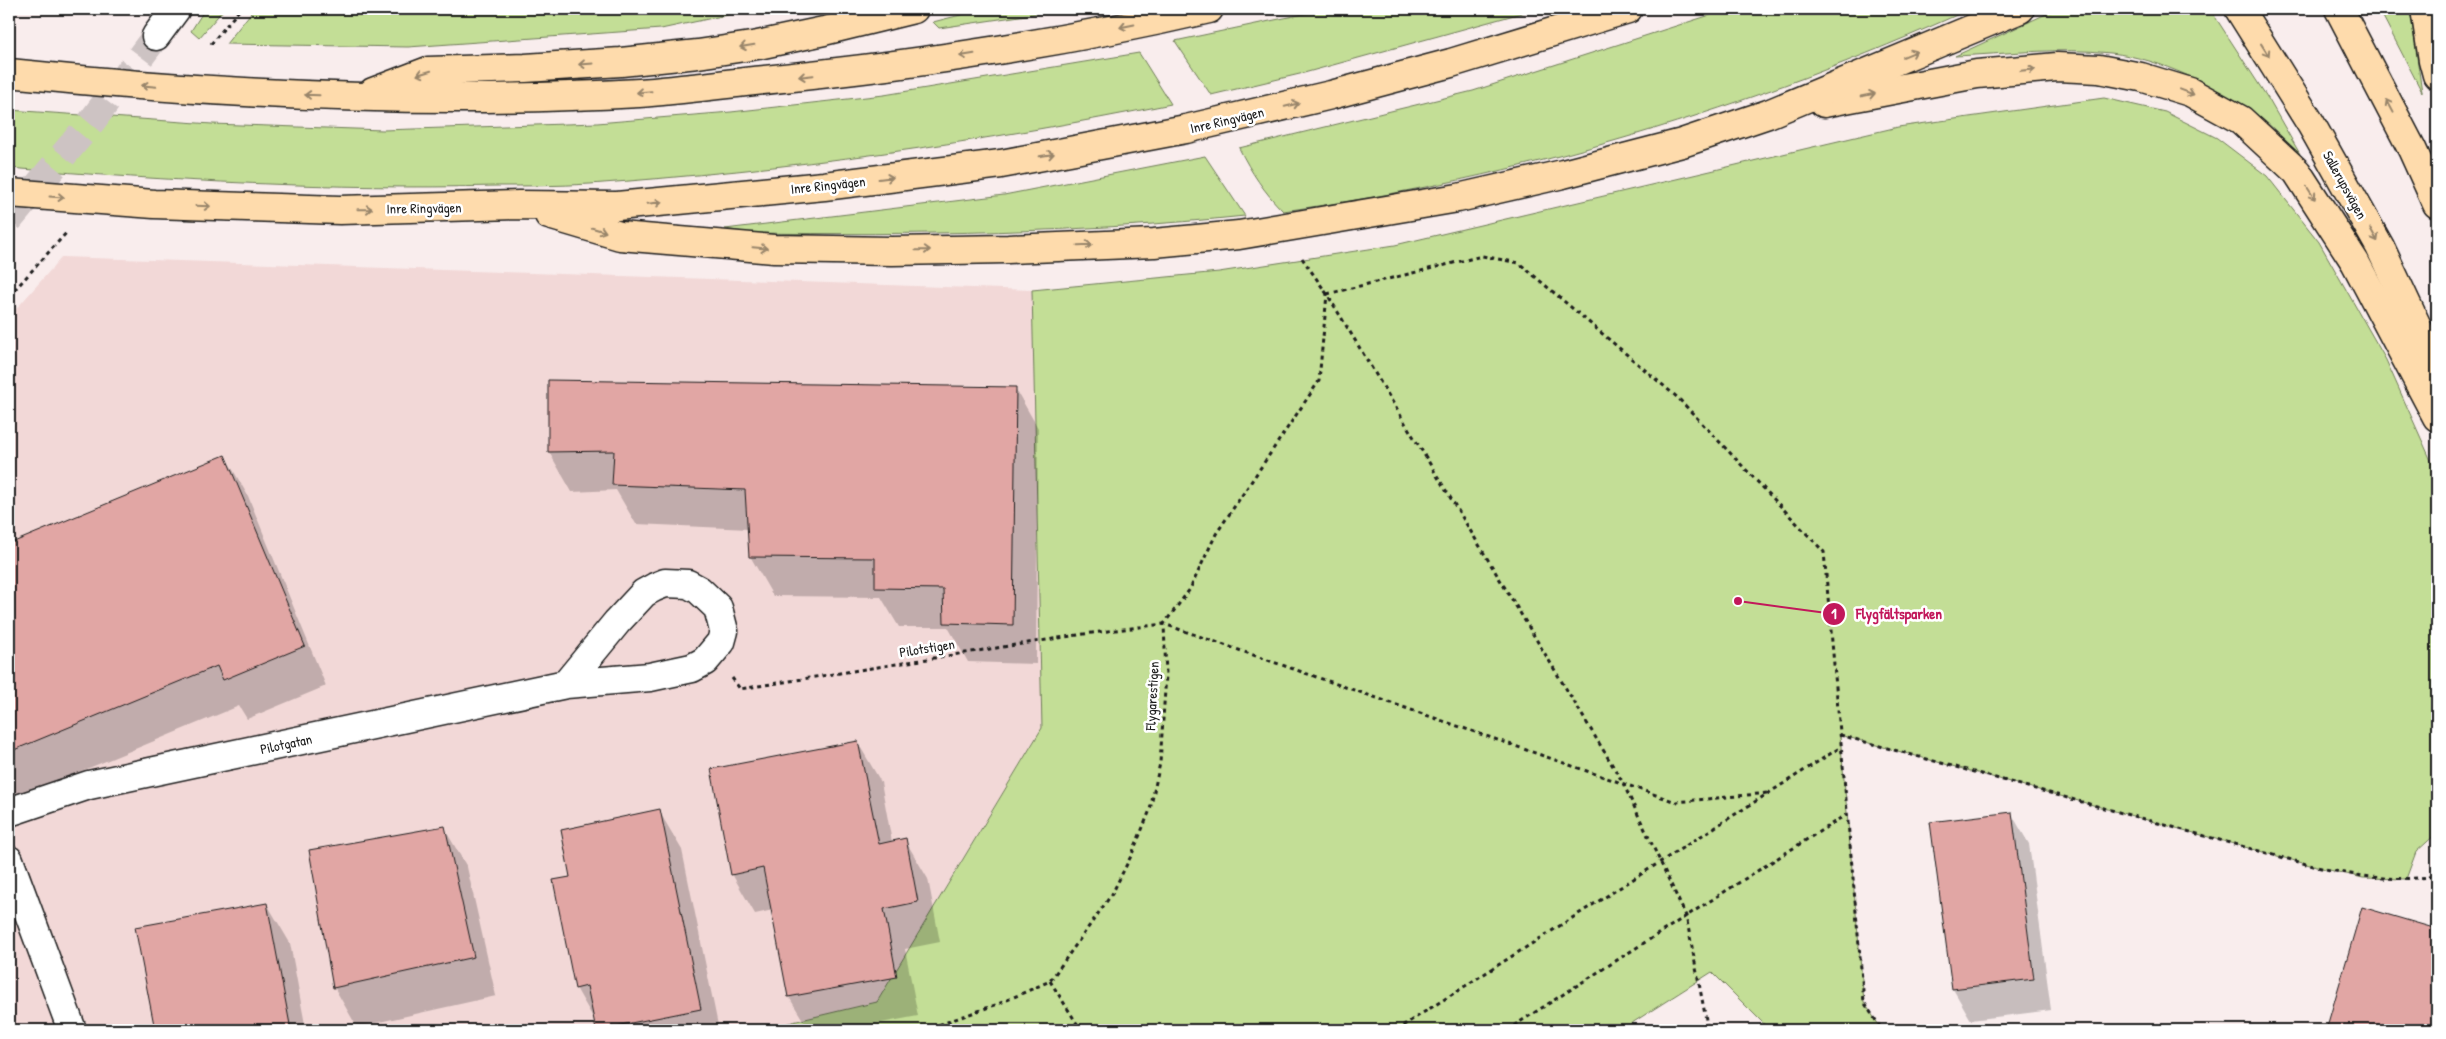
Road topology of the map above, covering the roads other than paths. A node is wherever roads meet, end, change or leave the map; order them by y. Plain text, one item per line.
1 (176, 9) edge
2 (914, 9) edge
3 (1209, 9) edge
4 (1628, 9) edge
5 (2020, 9) edge
6 (2239, 9) edge
7 (2339, 9) edge
8 (2425, 9) edge
9 (156, 36) tunnel mouth
10 (9, 73) edge
11 (2437, 75) edge
12 (360, 97) junction
13 (1768, 114) junction
14 (9, 193) edge
15 (2437, 204) edge
16 (519, 205) junction
17 (2437, 369) edge
18 (2437, 416) edge
19 (566, 684) junction
20 (9, 812) edge
21 (9, 860) edge
22 (72, 1030) edge

1 - 9 street
2 -> 12 main road
3 -> 12 main road
16 -> 4 main road, Inre Ringvägen
13 -> 5 main road
6 -> 17 main road, Sallerupsvägen
15 -> 7 main road
8 - 11 main road
12 -> 10 main road
16 -> 13 main road
13 -> 18 main road
14 -> 16 main road, Inre Ringvägen
19 - 19 street, Pilotgatan
19 - 20 street, Pilotgatan
21 - 22 street

